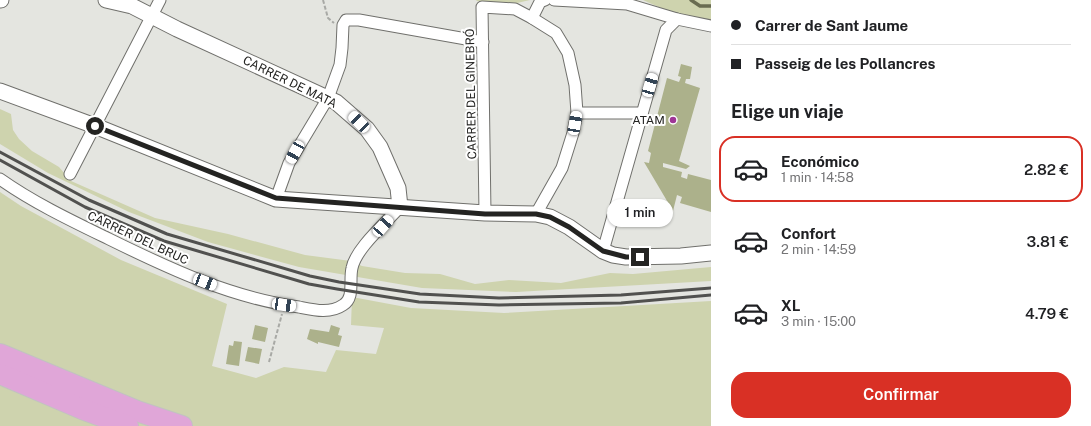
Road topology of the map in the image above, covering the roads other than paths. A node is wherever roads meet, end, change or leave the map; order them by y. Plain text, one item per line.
1 (106, 0) edge
2 (160, 0) edge
3 (545, 0) edge
4 (554, 0) edge
5 (152, 17) junction
6 (532, 18) junction
7 (677, 19) junction
8 (711, 26) edge
9 (483, 42) junction
10 (0, 91) edge
11 (328, 98) junction
12 (576, 113) junction
13 (642, 113) junction
14 (95, 126) junction
15 (70, 174) dead end
16 (0, 179) edge
17 (276, 198) junction
18 (400, 207) junction
19 (485, 214) junction
20 (536, 214) junction
21 (603, 251) junction
22 (711, 253) edge
23 (0, 354) edge
24 (0, 374) edge
25 (128, 426) edge
26 (182, 426) edge

1 - 5 street, CARRER DE MATA
2 - 5 street
3 - 6 street
4 - 7 street
5 - 11 street, CARRER DE MATA
5 - 14 street
6 - 9 street, CARRER DEL GINEBRÓ
6 - 12 street
7 - 8 street
7 - 13 street
9 - 11 street
9 - 19 street, CARRER DEL GINEBRÓ
10 - 14 street
11 - 17 street
11 - 18 street, CARRER DE MATA
12 - 13 street
12 - 20 street
13 - 21 street
14 - 15 street
14 - 17 street
16 - 18 street, CARRER DEL BRUC
17 - 18 street
18 - 19 street
19 - 20 street
20 - 21 street
21 - 22 street
23 - 26 highway
24 - 25 highway

